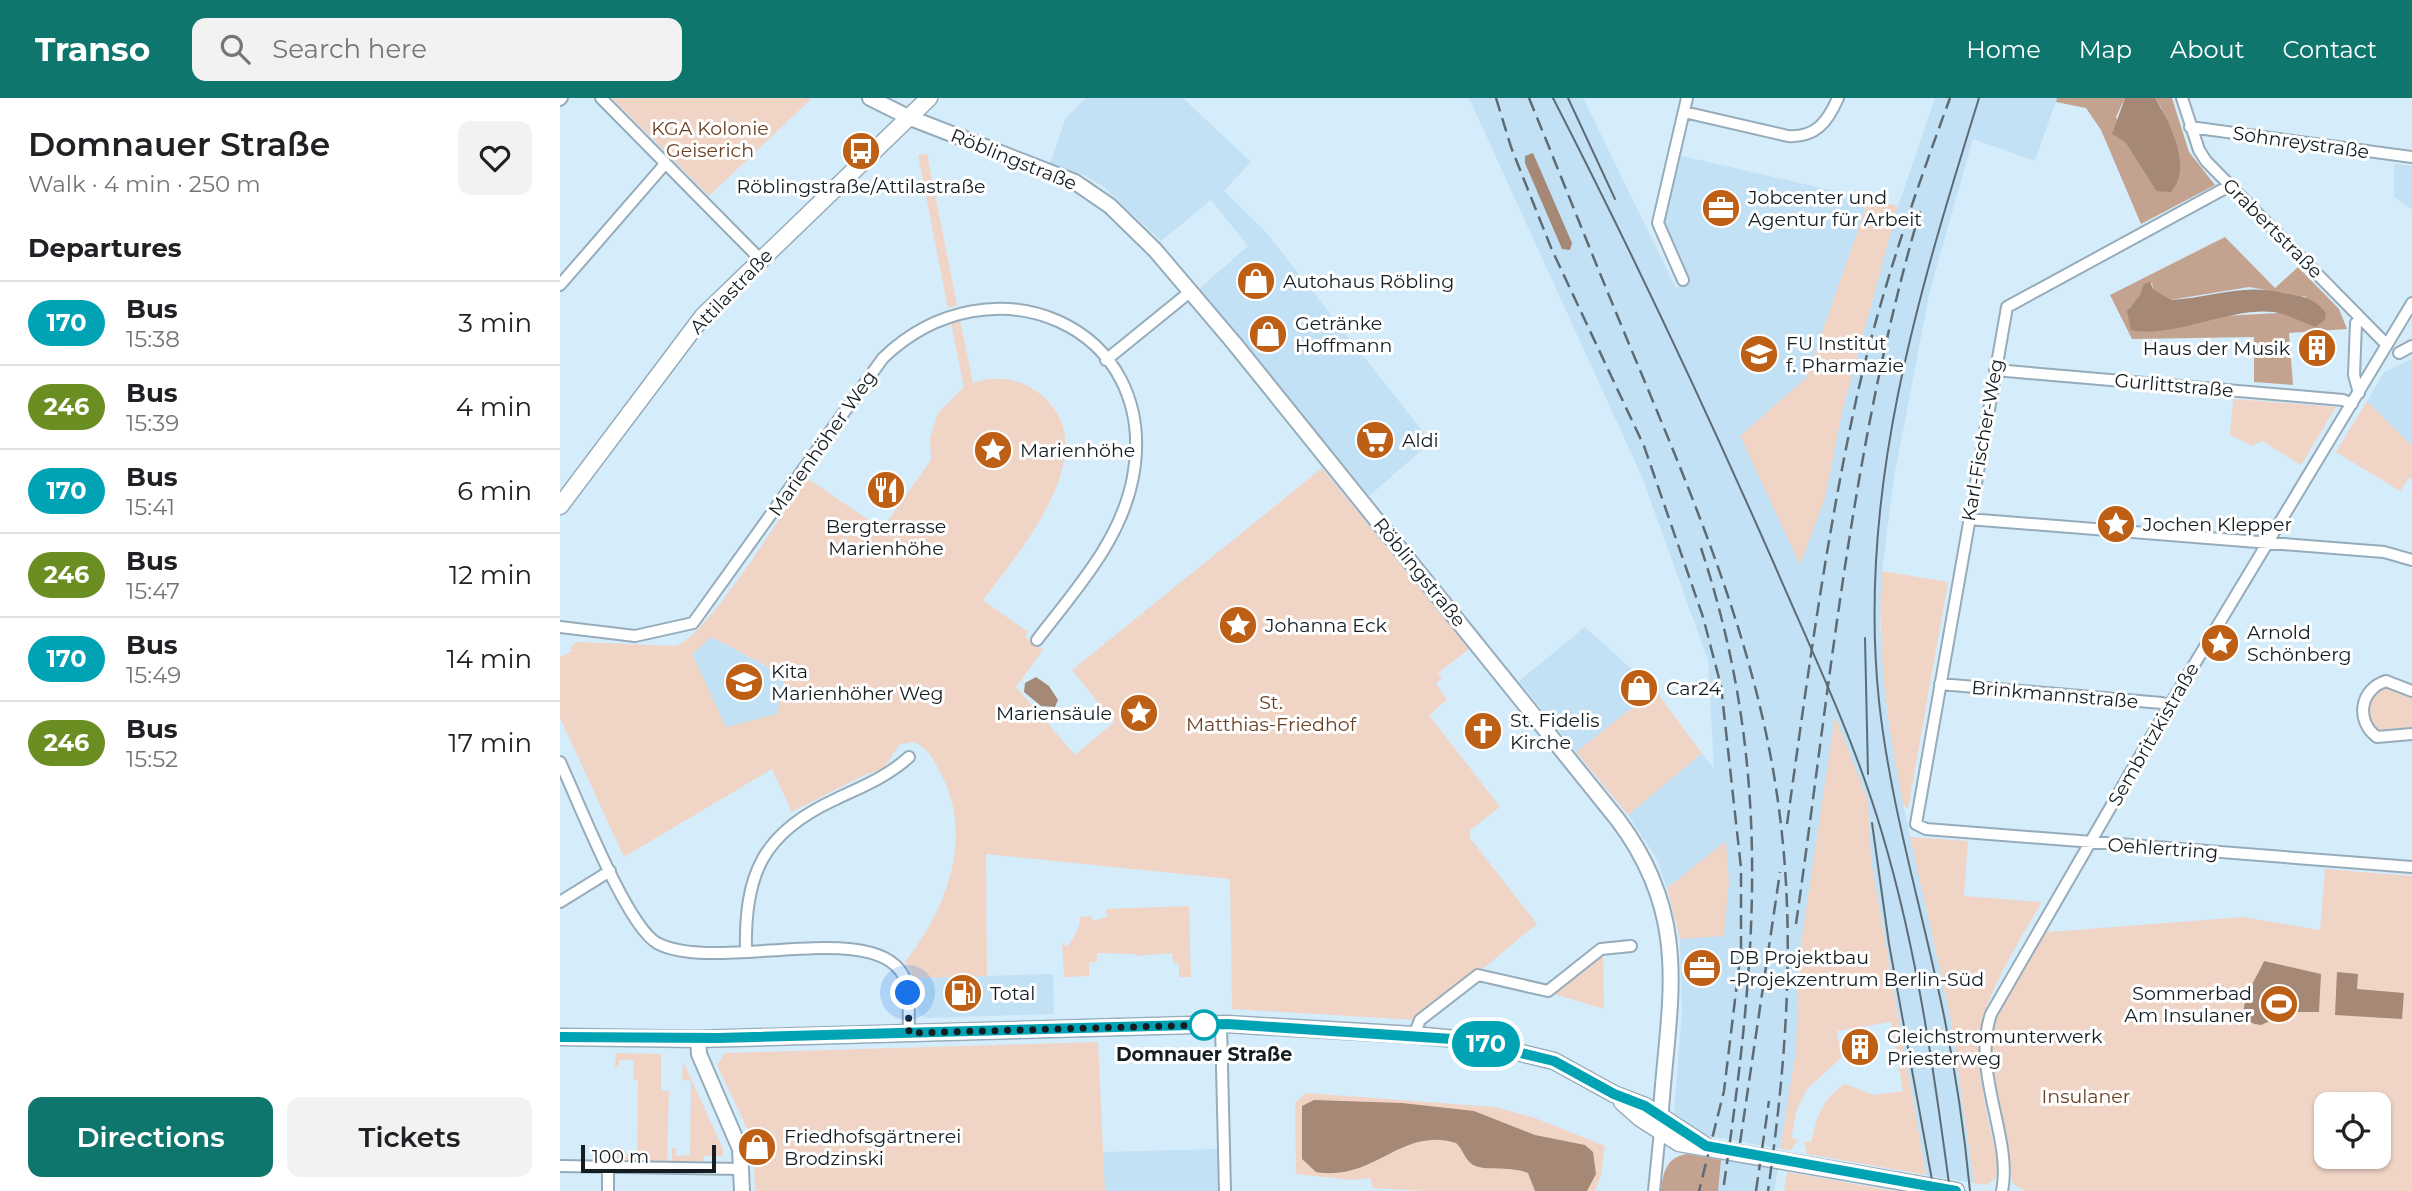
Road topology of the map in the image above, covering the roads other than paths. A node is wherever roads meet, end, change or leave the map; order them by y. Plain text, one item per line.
1 (601, 98) edge
2 (870, 98) edge
3 (929, 98) edge
4 (1687, 98) edge
5 (1838, 98) edge
6 (2182, 98) edge
7 (1684, 112) junction
8 (908, 117) junction
9 (2190, 127) junction
10 (2412, 157) edge
11 (665, 164) junction
12 (2231, 185) junction
13 (760, 259) junction
14 (1684, 280) dead end
15 (560, 285) edge
16 (1191, 291) junction
17 (2412, 303) edge
18 (2356, 323) dead end
19 (2387, 345) junction
20 (2412, 346) edge
21 (2399, 353) dead end
22 (1106, 359) junction
23 (1995, 370) junction
24 (2359, 393) junction
25 (2352, 404) junction
26 (560, 506) edge
27 (1968, 519) junction
28 (2268, 543) junction
29 (2412, 559) edge
30 (560, 627) edge
31 (1037, 640) dead end
32 (1940, 684) junction
33 (2412, 691) edge
34 (2169, 706) junction
35 (2412, 734) edge
36 (909, 757) dead end
37 (560, 762) edge
38 (1916, 824) joint
39 (2090, 842) junction
40 (2412, 867) edge
41 (610, 870) junction
42 (560, 902) edge
43 (1631, 946) dead end
44 (746, 951) junction
45 (1221, 1025) junction
46 (909, 1033) junction
47 (1414, 1035) junction
48 (560, 1037) edge
49 (698, 1039) junction
50 (1660, 1124) junction
51 (560, 1166) edge
52 (608, 1167) junction
53 (741, 1170) junction
54 (608, 1191) edge
55 (742, 1191) edge
56 (1225, 1191) edge
57 (1654, 1191) edge
58 (1956, 1191) edge
59 (2002, 1191) edge

1 - 11 street
2 - 8 street, Röblingstraße
3 - 8 main road, Attilastraße
4 - 7 street
5 - 7 street
6 - 9 street, Grabertstraße
7 - 14 street
8 - 13 main road, Attilastraße
8 - 16 street, Röblingstraße
9 - 10 street, Sohnreystraße
9 - 12 street, Grabertstraße
11 - 13 street
11 - 15 street
12 - 19 street, Grabertstraße
12 - 23 street, Karl-Fischer-Weg
13 - 26 main road, Attilastraße
16 - 22 street
16 - 50 street, Röblingstraße
17 - 19 street, Sembritzkistraße
18 - 24 street
19 - 24 street, Sembritzkistraße
20 - 21 street
22 - 30 street, Marienhöher Weg
22 - 31 street, Marienhöher Weg
23 - 25 street, Gurlittstraße
23 - 27 street, Karl-Fischer-Weg
24 - 25 street, Sembritzkistraße
25 - 28 street, Sembritzkistraße
27 - 28 street
27 - 32 street, Karl-Fischer-Weg
28 - 29 street
28 - 34 street, Sembritzkistraße
32 - 34 street, Brinkmannstraße
32 - 38 street, Karl-Fischer-Weg
33 - 35 street
34 - 39 street, Sembritzkistraße
36 - 44 street
37 - 41 street
38 - 39 street, Oehlertring
39 - 40 street, Oehlertring
39 - 59 street, Sembritzkistraße
41 - 42 street
41 - 44 street
43 - 47 street
44 - 46 street
45 - 46 main road
45 - 47 main road
45 - 56 street
46 - 49 main road
47 - 50 main road
48 - 49 main road
49 - 53 street
50 - 57 street, Röblingstraße
50 - 58 main road
51 - 52 street
52 - 53 street
52 - 54 street
53 - 55 street

